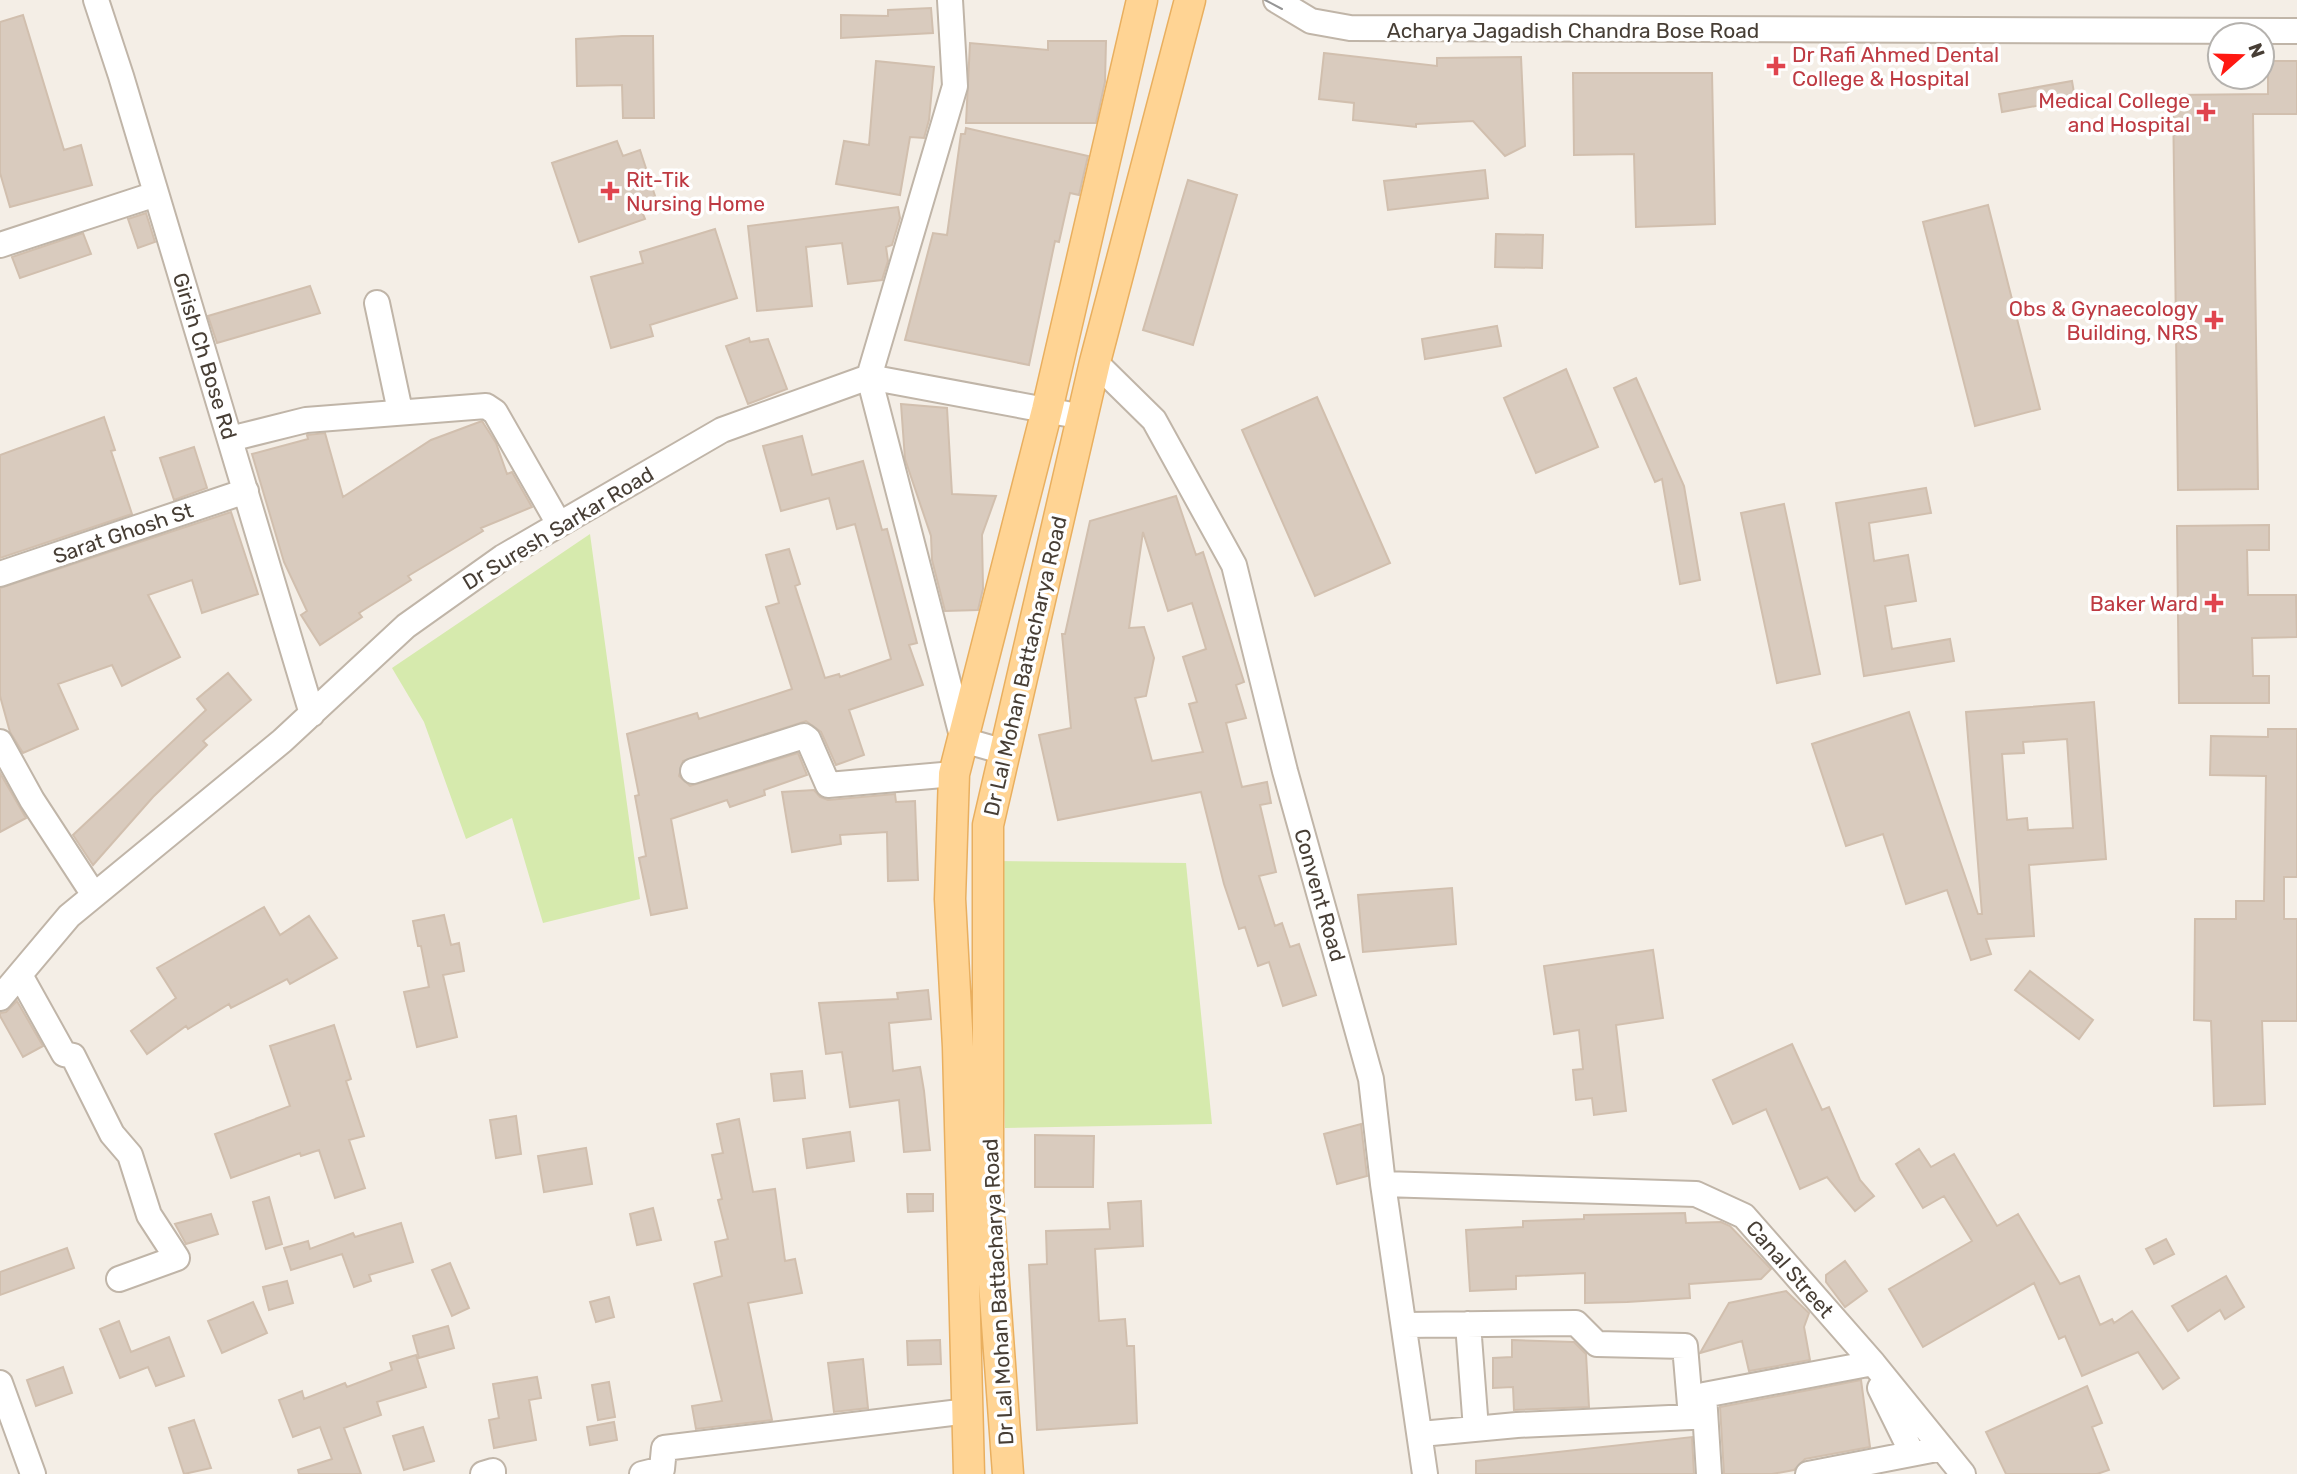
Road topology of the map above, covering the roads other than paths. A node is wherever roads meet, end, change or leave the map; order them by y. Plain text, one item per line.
1 (96, 0) edge
2 (950, 0) edge
3 (1142, 0) edge
4 (1190, 0) edge
5 (1276, 0) edge
6 (2297, 31) edge
7 (156, 194) junction
8 (0, 245) edge
9 (377, 303) dead end
10 (1095, 362) junction
11 (869, 377) junction
12 (1047, 410) junction
13 (400, 411) junction
14 (1083, 417) junction
15 (230, 439) junction
16 (246, 491) junction
17 (559, 524) junction
18 (0, 574) edge
19 (312, 714) junction
20 (962, 740) junction
21 (0, 741) edge
22 (1005, 751) junction
23 (693, 771) dead end
24 (954, 774) junction
25 (94, 895) junction
26 (20, 975) junction
27 (0, 999) edge
28 (1382, 1184) junction
29 (119, 1279) dead end
30 (1468, 1324) junction
31 (1406, 1325) junction
32 (1870, 1364) junction
33 (0, 1383) edge
34 (968, 1410) junction
35 (1476, 1429) junction
36 (1421, 1434) junction
37 (1942, 1448) junction
38 (1912, 1453) junction
39 (33, 1474) edge
40 (483, 1474) edge
41 (493, 1474) edge
42 (642, 1474) edge
43 (970, 1474) edge
44 (1008, 1474) edge
45 (1425, 1474) edge
46 (1709, 1474) edge
47 (1808, 1474) edge
48 (1963, 1474) edge

1 - 7 street, Girish Ch Bose Rd
2 - 11 street
3 - 12 main road, Dr Lal Mohan Battacharya Road
4 - 10 main road, Dr Lal Mohan Battacharya Road
5 - 6 street, Acharya Jagadish Chandra Bose Road
7 - 8 street
7 - 15 street, Girish Ch Bose Rd
9 - 13 street
10 - 14 main road, Dr Lal Mohan Battacharya Road
10 - 28 street, Convent Road
11 - 12 street
11 - 17 street, Dr Suresh Sarkar Road
11 - 20 street
12 - 14 street
12 - 20 main road, Dr Lal Mohan Battacharya Road
13 - 15 street
13 - 17 street
14 - 22 main road, Dr Lal Mohan Battacharya Road
15 - 16 street, Girish Ch Bose Rd
16 - 18 street, Sarat Ghosh St
16 - 19 street, Girish Ch Bose Rd
17 - 19 street, Dr Suresh Sarkar Road
19 - 25 street, Dr Suresh Sarkar Road
20 - 22 street
20 - 24 main road, Dr Lal Mohan Battacharya Road
21 - 25 street
22 - 44 main road, Dr Lal Mohan Battacharya Road
23 - 24 street
24 - 34 main road, Dr Lal Mohan Battacharya Road
25 - 26 street, Dr Suresh Sarkar Road
26 - 27 street, Dr Suresh Sarkar Road
26 - 29 street
28 - 31 street, Convent Road
28 - 32 street, Canal Street
30 - 31 street
30 - 35 street
30 - 35 street
31 - 36 street, Convent Road
32 - 37 street, Canal Street
32 - 38 street
32 - 46 street
33 - 39 street
34 - 42 street
34 - 43 main road, Dr Lal Mohan Battacharya Road
35 - 36 street
36 - 45 street, Convent Road
37 - 38 street
37 - 48 street, Canal Street
38 - 47 street
40 - 41 street

